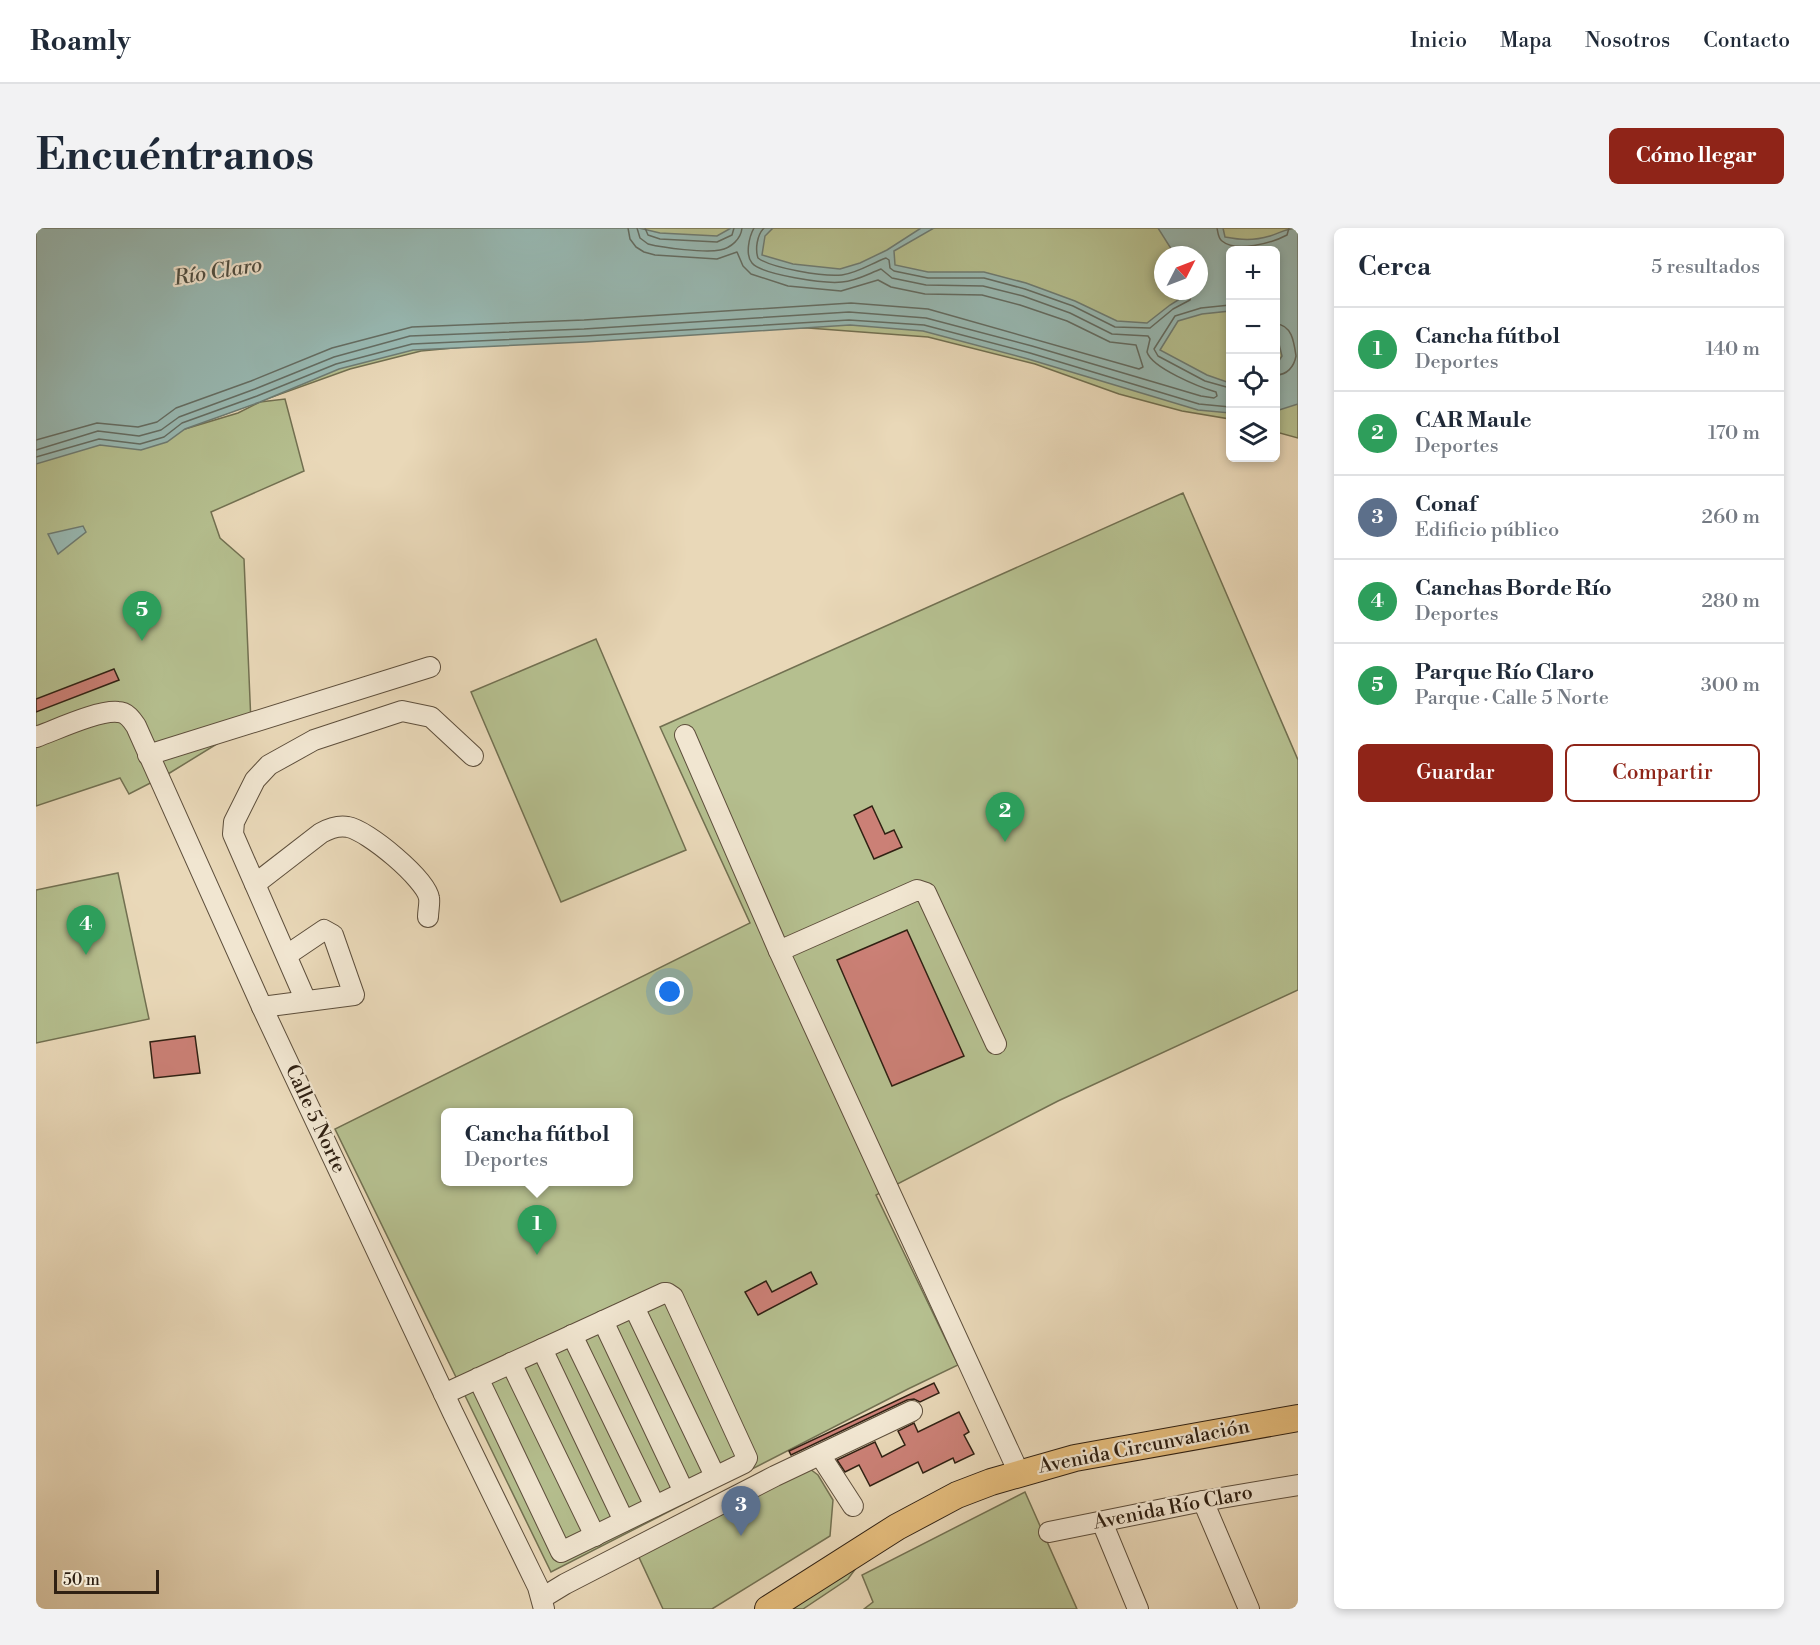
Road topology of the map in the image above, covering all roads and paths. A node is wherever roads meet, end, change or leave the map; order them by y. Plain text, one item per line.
1 (430, 667) dead end
2 (685, 735) dead end
3 (36, 737) edge
4 (148, 755) junction
5 (472, 756) dead end
6 (255, 884) junction
7 (428, 916) dead end
8 (779, 951) junction
9 (286, 955) junction
10 (306, 1001) junction
11 (262, 1006) junction
12 (996, 1044) dead end
13 (634, 1307) junction
14 (603, 1321) junction
15 (572, 1335) junction
16 (542, 1349) junction
17 (511, 1363) junction
18 (478, 1378) junction
19 (444, 1394) junction
20 (912, 1412) dead end
21 (1298, 1419) edge
22 (820, 1455) junction
23 (1019, 1473) junction
24 (715, 1476) junction
25 (1298, 1485) edge
26 (684, 1492) junction
27 (1203, 1501) junction
28 (655, 1506) junction
29 (853, 1506) dead end
30 (624, 1521) junction
31 (1102, 1522) junction
32 (1049, 1532) dead end
33 (595, 1536) junction
34 (834, 1567) junction
35 (543, 1604) edge
36 (768, 1609) edge
37 (787, 1609) edge
38 (1138, 1609) edge
39 (1249, 1609) edge

1 - 4 street
2 - 8 street
3 - 4 street, Calle 5 Norte
4 - 11 street, Calle 5 Norte
5 - 6 street
6 - 7 street
6 - 9 street
8 - 12 street
8 - 23 street
9 - 10 street
9 - 10 street
10 - 11 street
11 - 19 street, Calle 5 Norte
13 - 14 street
13 - 24 street
13 - 24 street
14 - 15 street
14 - 26 street
15 - 16 street
15 - 28 street
16 - 17 street
16 - 30 street
17 - 18 street
17 - 33 street
18 - 19 street
18 - 33 street
19 - 35 street, Calle 5 Norte
20 - 22 street
21 - 23 main road, Avenida Circunvalación
22 - 29 street
22 - 35 street
23 - 34 main road, Avenida Circunvalación
24 - 26 street
25 - 27 street, Avenida Río Claro
26 - 28 street
27 - 31 street, Avenida Río Claro
27 - 39 street
28 - 30 street
30 - 33 street
31 - 32 street, Avenida Río Claro
31 - 38 street
34 - 36 main road, Avenida Circunvalación
34 - 37 main road, Avenida Circunvalación

